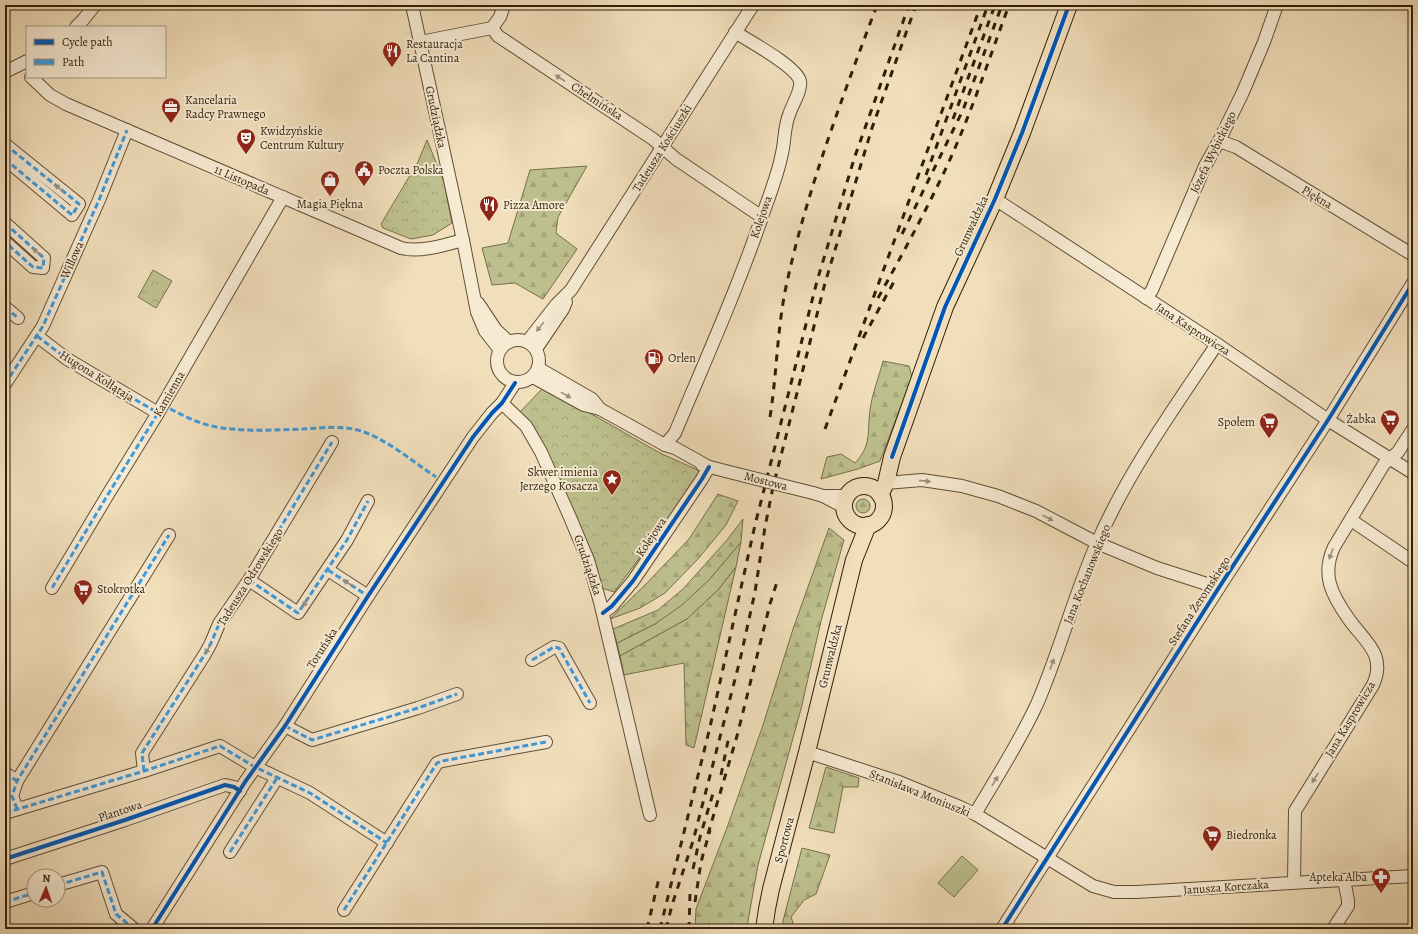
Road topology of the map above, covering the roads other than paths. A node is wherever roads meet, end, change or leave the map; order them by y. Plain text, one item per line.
1 (95, 5) edge
2 (412, 5) edge
3 (504, 5) edge
4 (753, 5) edge
5 (1069, 5) edge
6 (1277, 5) edge
7 (77, 26) edge
8 (492, 28) junction
9 (735, 32) junction
10 (420, 42) junction
11 (25, 66) edge
12 (5, 72) edge
13 (32, 78) edge
14 (127, 130) junction
15 (1219, 141) junction
16 (662, 146) junction
17 (5, 147) edge
18 (5, 159) edge
19 (283, 197) junction
20 (995, 199) junction
21 (762, 218) junction
22 (5, 223) edge
23 (463, 240) junction
24 (5, 242) edge
25 (1413, 255) edge
26 (1413, 283) edge
27 (1146, 298) junction
28 (5, 307) edge
29 (18, 318) dead end
30 (37, 336) junction
31 (1217, 344) junction
32 (504, 346) junction
33 (531, 346) junction
34 (536, 372) junction
35 (510, 381) junction
36 (5, 384) edge
37 (502, 403) junction
38 (158, 413) junction
39 (492, 413) junction
40 (1328, 420) junction
41 (678, 426) junction
42 (1413, 429) edge
43 (332, 442) dead end
44 (665, 445) junction
45 (688, 455) junction
46 (1390, 458) junction
47 (709, 467) junction
48 (1413, 473) edge
49 (879, 488) junction
50 (368, 501) dead end
51 (846, 502) junction
52 (1351, 520) junction
53 (862, 524) junction
54 (169, 536) dead end
55 (1097, 543) junction
56 (1413, 562) edge
57 (328, 570) junction
58 (249, 580) junction
59 (52, 588) dead end
60 (1218, 589) junction
61 (368, 596) junction
62 (603, 613) junction
63 (532, 660) dead end
64 (457, 694) dead end
65 (590, 703) dead end
66 (285, 726) junction
67 (546, 742) dead end
68 (807, 752) junction
69 (255, 767) junction
70 (144, 771) junction
71 (5, 773) edge
72 (277, 778) junction
73 (17, 781) junction
74 (240, 791) junction
75 (17, 809) junction
76 (5, 813) edge
77 (975, 814) junction
78 (650, 815) dead end
79 (387, 842) junction
80 (230, 852) dead end
81 (1048, 858) junction
82 (5, 859) edge
83 (1413, 876) edge
84 (1344, 880) junction
85 (1294, 882) junction
86 (66, 883) edge
87 (26, 895) edge
88 (5, 902) edge
89 (344, 910) dead end
90 (134, 929) edge
91 (152, 929) edge
92 (764, 929) edge
93 (1002, 929) edge
94 (1333, 929) edge

1 - 7 street
2 - 10 street, Grudziądzka
3 - 8 street
4 - 9 street, Tadeusza Kościuszki
5 - 20 main road, Grunwaldzka
6 - 15 street, Józefa Wybickiego
8 - 10 street
16 -> 8 street, Chełmińska
9 - 16 street, Tadeusza Kościuszki
9 - 21 street, Kolejowa
10 - 23 street, Grudziądzka
11 - 12 street
13 - 14 street, 11 Listopada
14 - 19 street, 11 Listopada
14 - 30 street, Willowa
15 - 25 street, Piękna
15 - 27 street, Józefa Wybickiego
16 - 21 street, Chełmińska
16 - 33 street, Tadeusza Kościuszki
18 -> 17 street
19 - 23 street, 11 Listopada
19 - 38 street, Kamienna
20 - 27 street, Jana Kasprowicza
20 - 49 main road, Grunwaldzka
21 - 41 street, Kolejowa
24 -> 22 street
23 - 32 street, Grudziądzka
26 - 40 street, Stefana Żeromskiego
27 - 31 street, Jana Kasprowicza
28 - 29 street
30 - 36 street, Willowa
30 - 38 street, Hugona Kołłątaja
31 - 40 street, Jana Kasprowicza
31 - 55 street, Jana Kochanowskiego
32 - 33 street
32 - 35 street
33 - 34 street
34 - 35 street
34 - 44 street, Mostowa
35 - 37 street, Toruńska
35 - 39 street, Toruńska
37 - 39 street, Toruńska
37 - 62 street, Grudziądzka
38 - 59 street, Kamienna
39 - 61 street, Toruńska
40 - 46 street, Jana Kasprowicza
40 - 60 street, Stefana Żeromskiego
41 - 44 street, Kolejowa
41 - 45 street
42 - 46 street
43 - 58 street, Tadeusza Odrowskiego
44 - 45 street, Mostowa
44 - 47 street, Mostowa
45 - 47 street, Mostowa
46 - 48 street, Jana Kasprowicza
46 - 52 street, Jana Kasprowicza
47 - 51 street, Mostowa, bridge
47 - 62 street, Kolejowa
49 - 51 main road
49 - 53 main road
49 -> 55 street
50 - 57 street
51 - 53 main road
52 - 56 street
52 -> 85 street, Jana Kasprowicza
53 - 68 main road, Grunwaldzka
54 - 73 street
55 - 60 street
77 -> 55 street, Jana Kochanowskiego
57 -> 58 street
61 -> 57 street
58 -> 70 street, Tadeusza Odrowskiego
60 - 81 street, Stefana Żeromskiego
61 - 66 street, Toruńska
62 - 78 street, Grudziądzka
63 - 65 street
64 - 66 street
66 - 69 street, Toruńska
67 - 79 street
68 - 77 street, Stanisława Moniuszki
68 - 92 main road, Sportowa
69 - 70 street
69 - 72 street
69 - 74 street, Toruńska
70 - 75 street
71 - 73 street
72 - 79 street
72 - 80 street
73 - 75 street
74 - 82 street, Plantowa
74 - 91 street, Toruńska
75 - 76 street
77 - 81 street, Stanisława Moniuszki
79 - 89 street
81 - 85 street, Janusza Korczaka
81 - 93 street, Stefana Żeromskiego
83 - 84 street, Janusza Korczaka
84 - 85 street, Janusza Korczaka
84 - 94 street
86 - 90 street
87 - 88 street

